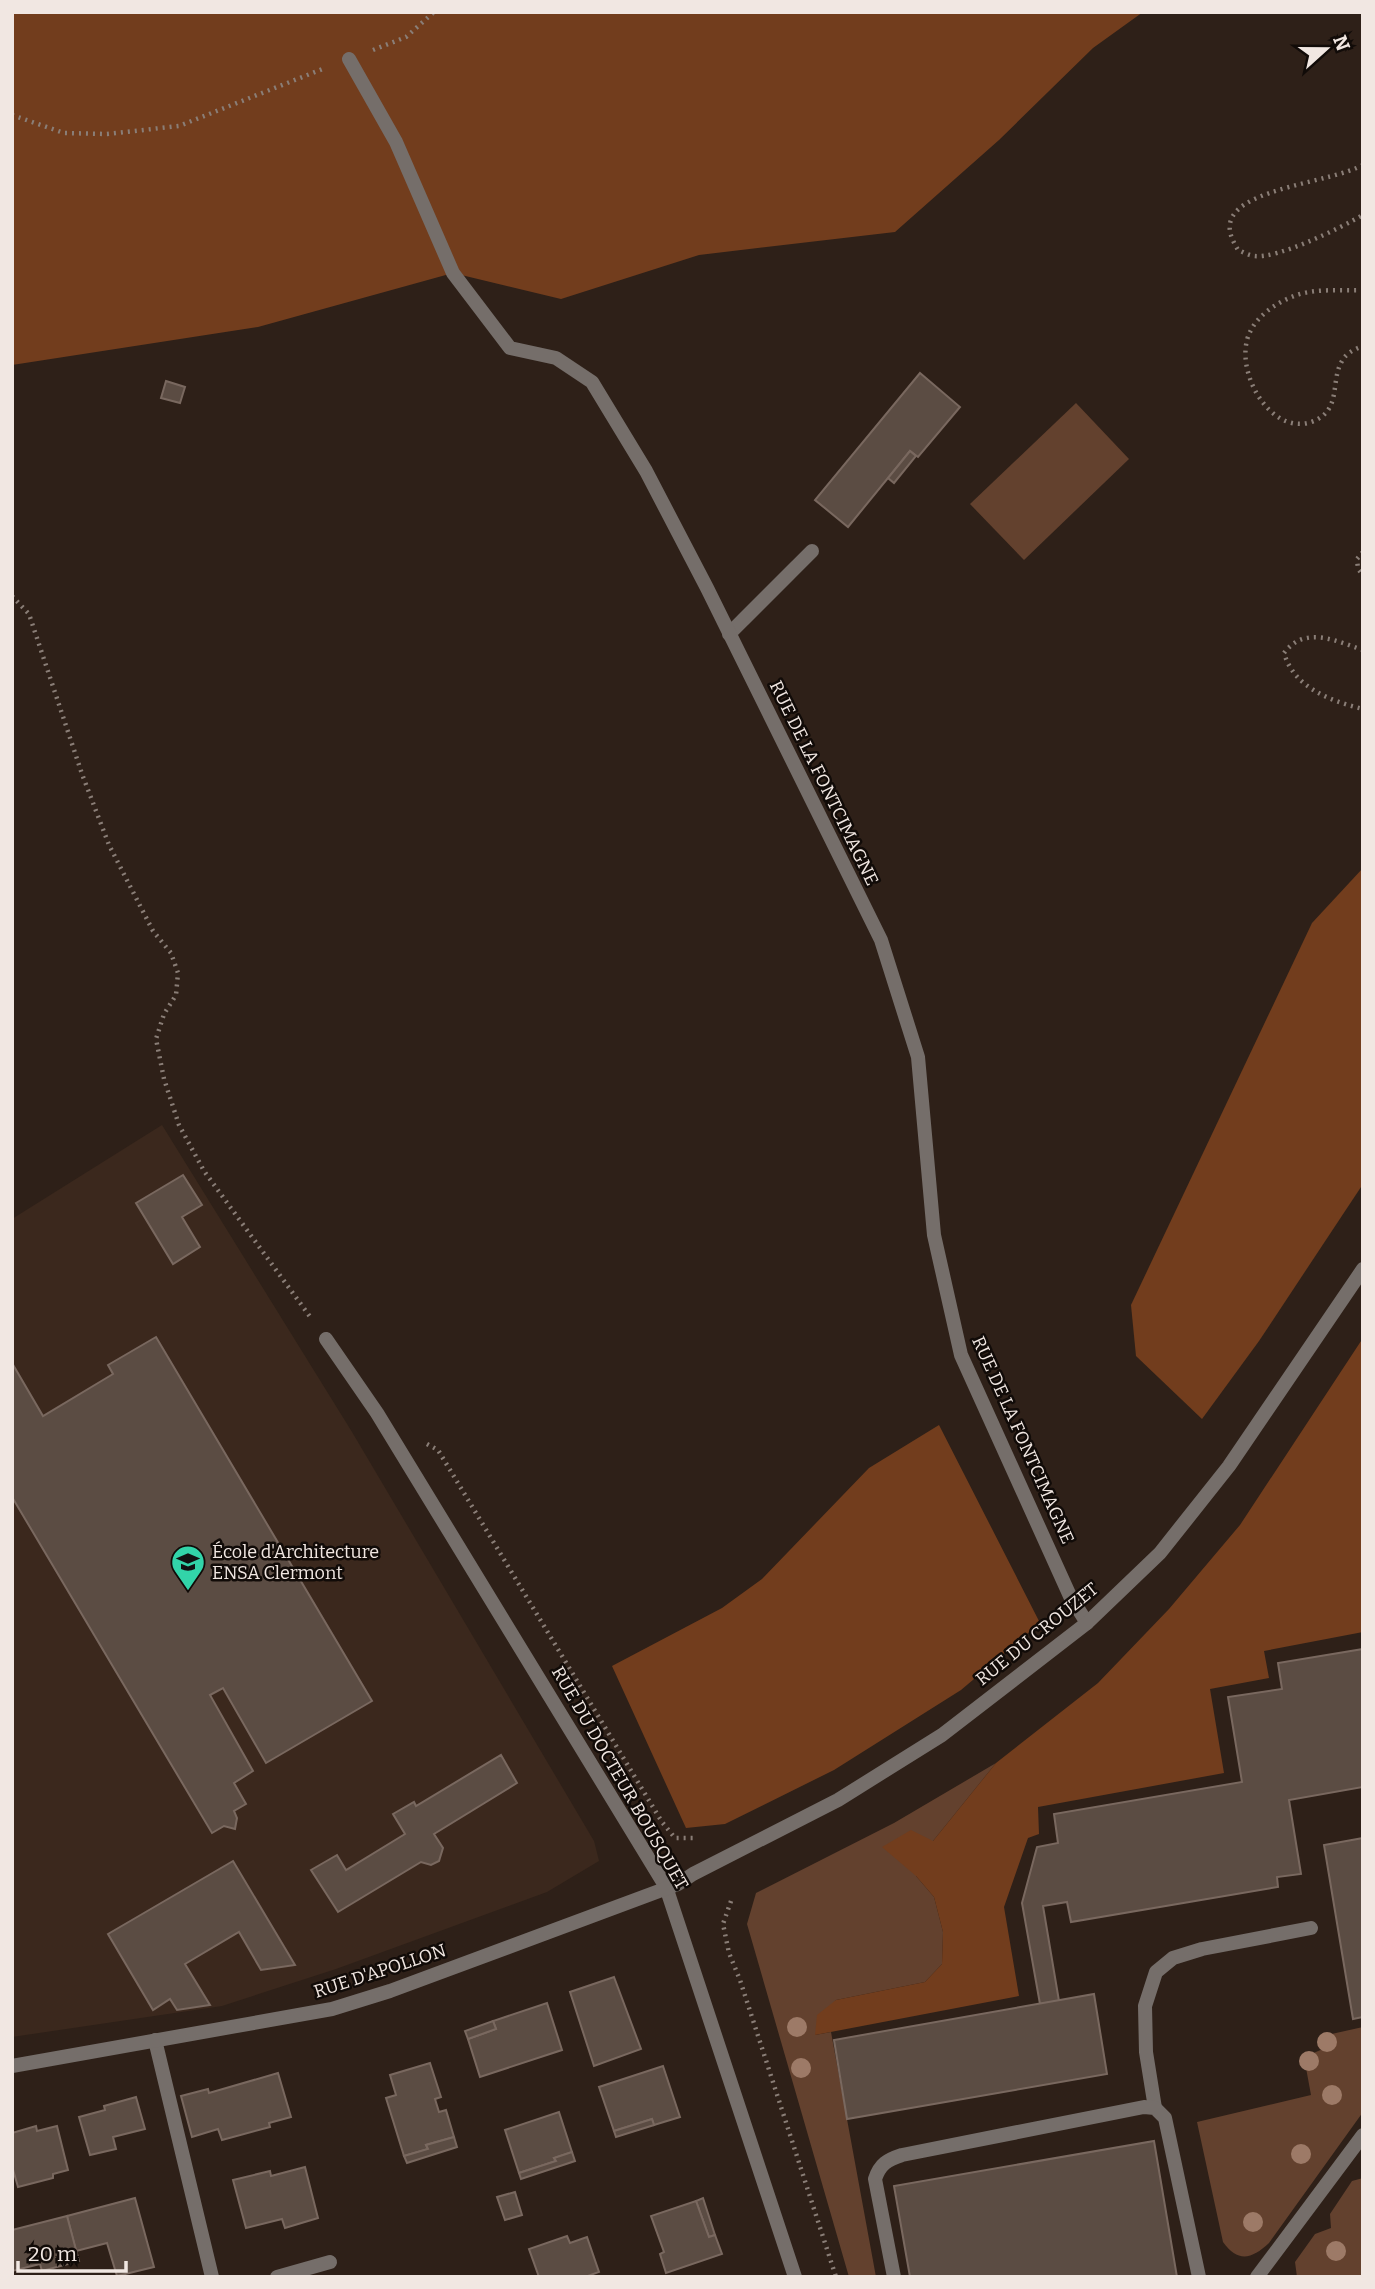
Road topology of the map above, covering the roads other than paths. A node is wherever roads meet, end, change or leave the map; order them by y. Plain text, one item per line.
1 (349, 59) road end
2 (812, 551) dead end
3 (729, 634) junction
4 (1363, 1269) edge
5 (326, 1339) road end
6 (1087, 1623) junction
7 (666, 1887) junction
8 (1311, 1928) dead end
9 (155, 2040) junction
10 (12, 2066) edge
11 (1154, 2108) junction
12 (1363, 2135) edge
13 (330, 2262) dead end
14 (212, 2277) edge
15 (276, 2277) edge
16 (795, 2277) edge
17 (894, 2277) edge
18 (1199, 2277) edge
19 (1257, 2277) edge

1 - 3 street, RUE DE LA FONTCIMAGNE
2 - 3 street
3 - 6 street, RUE DE LA FONTCIMAGNE
4 - 6 street, RUE DU CROUZET
5 - 7 street, RUE DU DOCTEUR BOUSQUET
6 - 7 street, RUE DU CROUZET
7 - 9 street, RUE D'APOLLON
7 - 16 street, RUE DU DOCTEUR BOUSQUET
8 - 11 street
9 - 10 street, RUE D'APOLLON
9 - 14 street
11 - 17 street
11 - 18 street
12 - 19 street
13 - 15 street

